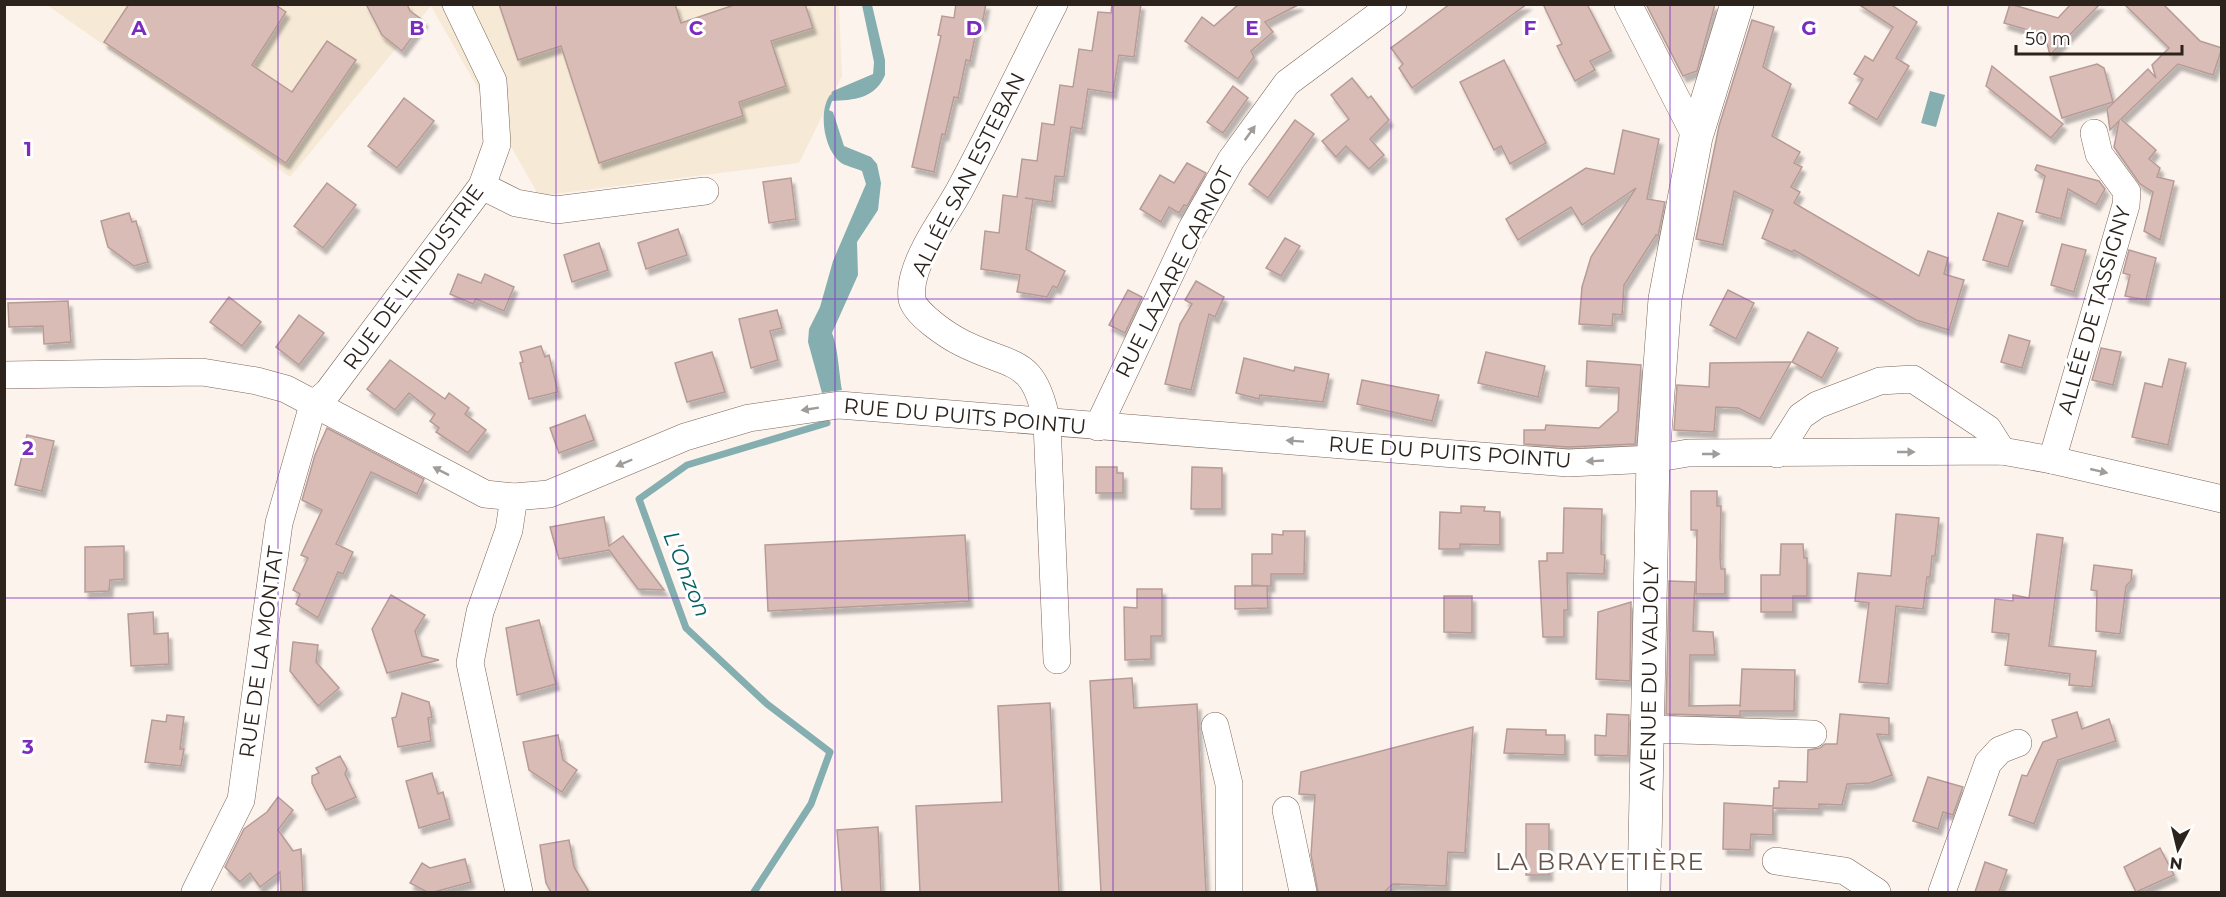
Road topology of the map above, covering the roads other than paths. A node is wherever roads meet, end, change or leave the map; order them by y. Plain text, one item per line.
1 (456, 4) edge
2 (1054, 4) edge
3 (1393, 4) edge
4 (1628, 4) edge
5 (1737, 4) edge
6 (2094, 134) dead end
7 (1696, 137) junction
8 (482, 186) junction
9 (705, 190) dead end
10 (4, 375) edge
11 (313, 405) junction
12 (1047, 423) junction
13 (1098, 427) junction
14 (2002, 452) junction
15 (1777, 454) junction
16 (1653, 459) junction
17 (2052, 460) junction
18 (514, 498) junction
19 (2222, 500) edge
20 (1057, 660) dead end
21 (1215, 726) dead end
22 (1648, 729) junction
23 (1813, 734) dead end
24 (2018, 743) dead end
25 (1286, 810) dead end
26 (1776, 861) dead end
27 (195, 892) edge
28 (519, 892) edge
29 (1229, 892) edge
30 (1303, 892) edge
31 (1644, 892) edge
32 (1876, 892) edge
33 (1942, 892) edge

1 - 8 street, RUE DE L'INDUSTRIE
2 - 12 street, ALLÉE SAN ESTEBAN
13 -> 3 street, RUE LAZARE CARNOT
4 - 7 street
5 - 7 main road, AVENUE DU VALJOLY
6 - 17 street, ALLÉE DE TASSIGNY
7 - 16 main road, AVENUE DU VALJOLY
8 - 9 street
8 - 11 street, RUE DE L'INDUSTRIE
10 - 11 street, RUE DU PUITS POINTU
18 -> 11 street, RUE DU PUITS POINTU
11 - 27 street, RUE DE LA MONTAT
12 - 13 street, RUE DU PUITS POINTU
12 -> 18 street, RUE DU PUITS POINTU
12 - 20 street, ALLÉE SAN ESTEBAN
16 -> 13 street, RUE DU PUITS POINTU
15 -> 14 street, RUE DU PUITS POINTU
14 - 15 street
14 - 17 street, RUE DU PUITS POINTU
16 -> 15 street, RUE DU PUITS POINTU
16 - 22 main road, AVENUE DU VALJOLY
17 -> 19 street, RUE DU PUITS POINTU
18 - 28 street
21 - 29 street
22 - 23 street
22 - 31 main road, AVENUE DU VALJOLY
24 - 33 street
25 - 30 street
26 - 32 street

